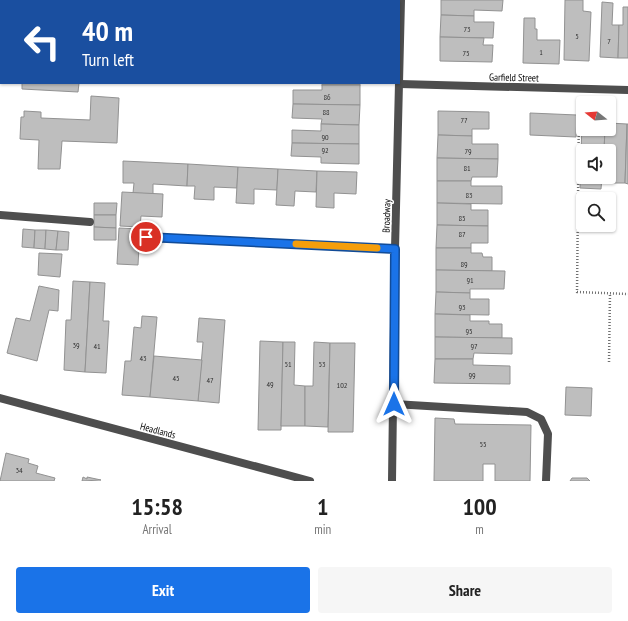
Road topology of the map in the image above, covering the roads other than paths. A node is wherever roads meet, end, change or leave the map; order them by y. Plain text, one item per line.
1 (401, 0) edge
2 (400, 84) junction
3 (628, 90) edge
4 (0, 215) edge
5 (90, 222) dead end
6 (146, 237) dead end
7 (395, 249) junction
8 (0, 398) edge
9 (394, 404) junction
10 (310, 481) edge
11 (392, 481) edge
12 (546, 481) edge

1 - 2 street, Broadway
2 - 3 street, Garfield Street
2 - 7 street, Broadway
4 - 5 street
6 - 7 street
7 - 9 street, Broadway
8 - 10 street, Headlands
9 - 11 street, Broadway
9 - 12 street

